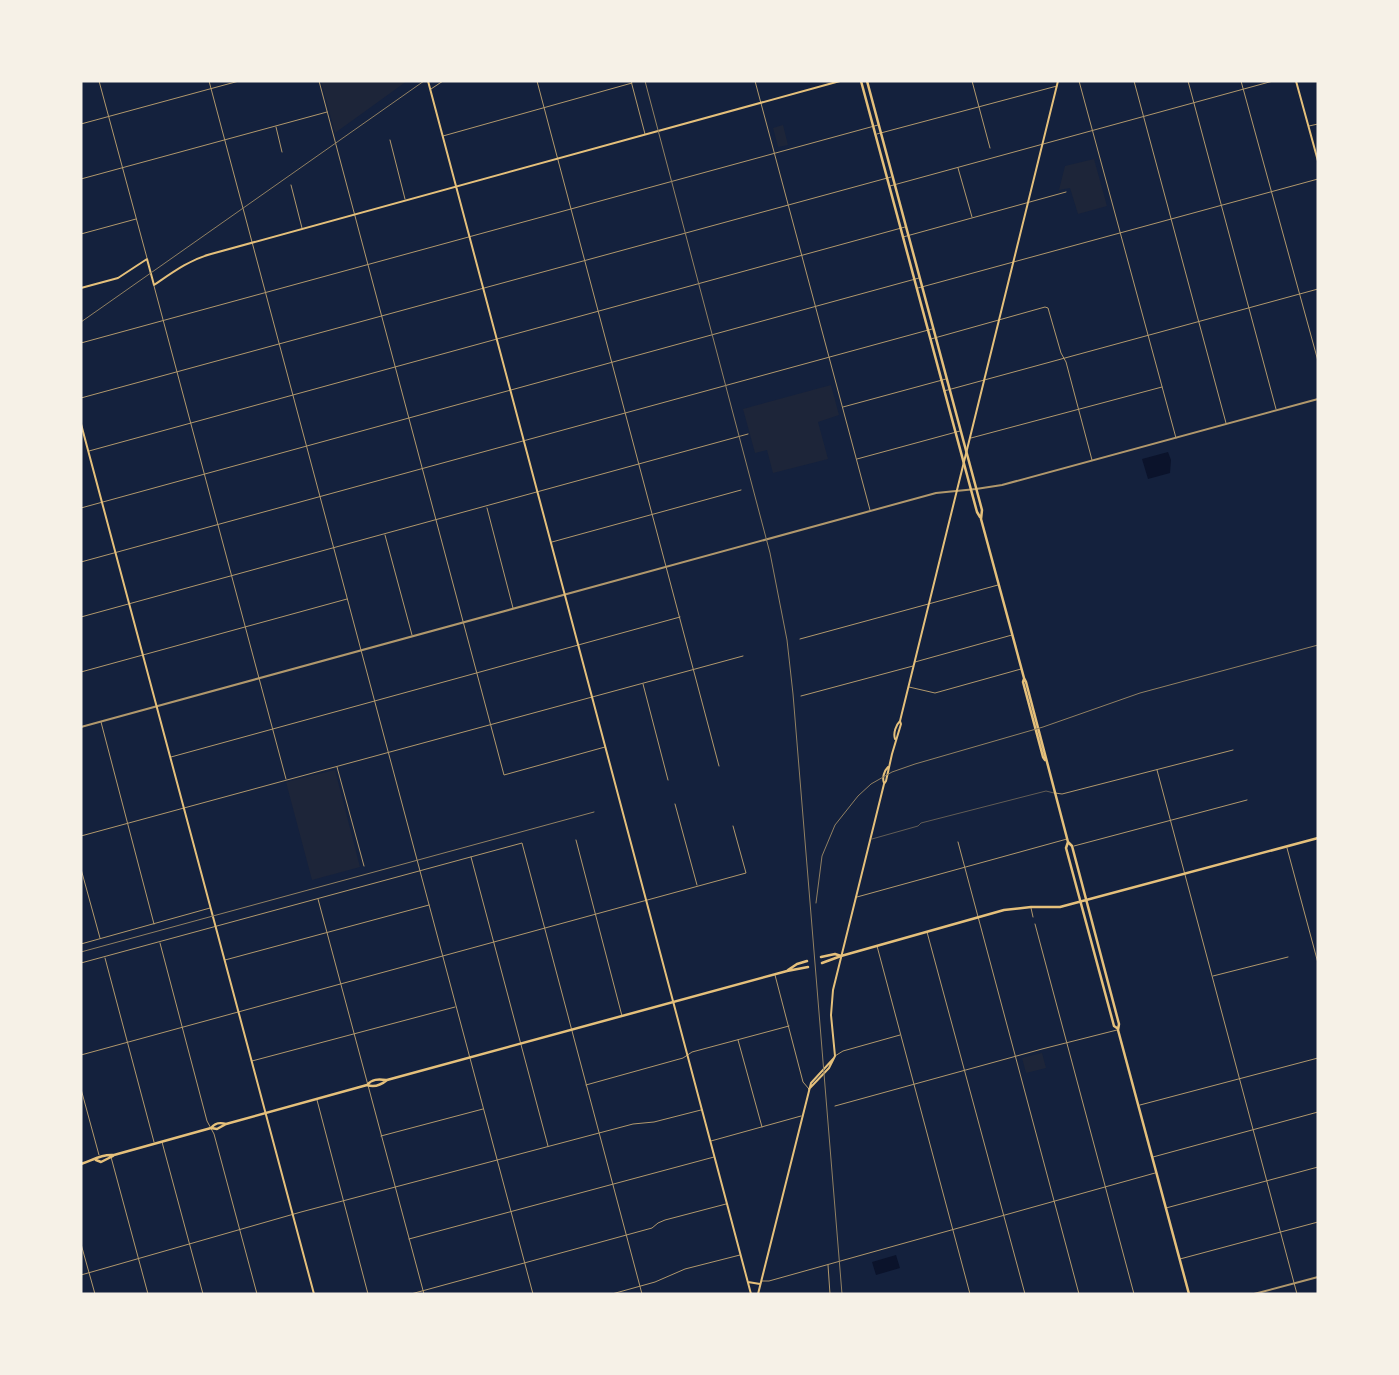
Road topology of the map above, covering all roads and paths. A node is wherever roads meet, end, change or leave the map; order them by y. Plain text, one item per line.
1 (100, 81) edge
2 (209, 81) edge
3 (239, 81) edge
4 (319, 81) edge
5 (428, 81) edge
6 (443, 81) edge
7 (537, 81) edge
8 (755, 81) edge
9 (840, 81) edge
10 (861, 81) edge
11 (867, 81) edge
12 (972, 81) edge
13 (1058, 81) edge
14 (1079, 81) edge
15 (1134, 81) edge
16 (1188, 81) edge
17 (1241, 81) edge
18 (1273, 81) edge
19 (1296, 81) edge
20 (632, 82) edge
21 (1058, 85) junction
22 (211, 89) junction
23 (1243, 89) junction
24 (430, 90) junction
25 (761, 103) junction
26 (1194, 103) junction
27 (979, 106) junction
28 (544, 108) junction
29 (327, 112) junction
30 (109, 117) junction
31 (1143, 117) junction
32 (81, 124) edge
33 (1318, 124) edge
34 (878, 125) junction
35 (275, 126) junction
36 (873, 126) junction
37 (1308, 126) junction
38 (1092, 131) junction
39 (880, 133) junction
40 (646, 135) junction
41 (875, 135) junction
42 (443, 136) junction
43 (225, 140) junction
44 (390, 140) dead end
45 (1043, 144) junction
46 (990, 148) dead end
47 (282, 152) dead end
48 (774, 154) junction
49 (558, 159) junction
50 (1318, 161) edge
51 (958, 167) junction
52 (122, 168) junction
53 (892, 176) junction
54 (887, 178) junction
55 (81, 179) edge
56 (1318, 179) edge
57 (291, 185) dead end
58 (894, 185) junction
59 (456, 186) junction
60 (889, 186) junction
61 (1271, 191) junction
62 (1066, 192) dead end
63 (406, 200) junction
64 (1028, 202) junction
65 (788, 204) junction
66 (1221, 205) junction
67 (571, 209) junction
68 (354, 215) junction
69 (972, 218) junction
70 (1171, 218) junction
71 (136, 219) junction
72 (906, 227) junction
73 (900, 228) junction
74 (302, 229) junction
75 (1120, 232) junction
76 (81, 234) edge
77 (908, 235) junction
78 (470, 237) junction
79 (902, 237) junction
80 (252, 243) junction
81 (802, 255) junction
82 (147, 259) junction
83 (585, 260) junction
84 (1014, 261) junction
85 (368, 265) junction
86 (919, 278) junction
87 (914, 280) junction
88 (154, 285) junction
89 (922, 287) junction
90 (81, 288) edge
91 (483, 288) junction
92 (916, 289) junction
93 (1318, 289) edge
94 (266, 293) junction
95 (1300, 294) junction
96 (816, 306) junction
97 (1249, 308) junction
98 (599, 311) junction
99 (381, 316) junction
100 (999, 320) junction
101 (163, 321) junction
102 (1199, 322) junction
103 (933, 329) junction
104 (928, 331) junction
105 (1148, 335) junction
106 (935, 338) junction
107 (497, 339) junction
108 (930, 339) junction
109 (81, 343) edge
110 (279, 344) junction
111 (829, 358) junction
112 (1064, 358) junction
113 (1318, 361) edge
114 (612, 362) junction
115 (395, 367) junction
116 (177, 372) junction
117 (946, 379) junction
118 (984, 380) junction
119 (941, 381) junction
120 (1162, 387) junction
121 (949, 389) junction
122 (510, 390) junction
123 (943, 391) junction
124 (293, 395) junction
125 (81, 398) edge
126 (1318, 399) edge
127 (843, 408) junction
128 (1079, 409) junction
129 (1277, 410) junction
130 (626, 413) junction
131 (408, 418) junction
132 (191, 423) junction
133 (81, 424) edge
134 (1226, 424) junction
135 (960, 431) junction
136 (954, 432) junction
137 (748, 434) dead end
138 (970, 438) junction
139 (1176, 438) junction
140 (524, 441) junction
141 (306, 446) junction
142 (88, 451) junction
143 (966, 453) junction
144 (856, 459) junction
145 (1092, 460) junction
146 (639, 464) junction
147 (963, 464) junction
148 (422, 469) junction
149 (204, 474) junction
150 (976, 489) junction
151 (741, 490) dead end
152 (957, 490) junction
153 (971, 490) junction
154 (538, 492) junction
155 (320, 497) junction
156 (102, 502) junction
157 (486, 507) junction
158 (81, 508) edge
159 (870, 511) junction
160 (653, 515) junction
161 (981, 518) junction
162 (435, 521) junction
163 (218, 525) junction
164 (385, 534) junction
165 (551, 542) junction
166 (334, 548) junction
167 (116, 553) junction
168 (81, 562) edge
169 (666, 566) junction
170 (232, 576) junction
171 (999, 585) junction
172 (565, 594) junction
173 (347, 599) junction
174 (129, 604) junction
175 (929, 604) junction
176 (513, 608) junction
177 (81, 617) edge
178 (680, 618) junction
179 (462, 622) junction
180 (245, 627) junction
181 (1012, 635) junction
182 (412, 636) junction
183 (800, 639) dead end
184 (578, 645) junction
185 (361, 650) junction
186 (143, 655) junction
187 (743, 656) dead end
188 (915, 662) junction
189 (914, 666) junction
190 (693, 669) junction
191 (1022, 669) junction
192 (81, 672) edge
193 (476, 673) junction
194 (259, 678) junction
195 (643, 683) junction
196 (908, 687) junction
197 (801, 696) dead end
198 (592, 697) junction
199 (375, 702) junction
200 (156, 707) junction
201 (101, 722) junction
202 (490, 725) junction
203 (81, 727) edge
204 (272, 729) junction
205 (606, 747) junction
206 (1233, 750) dead end
207 (388, 752) junction
208 (170, 757) junction
209 (337, 766) junction
210 (719, 766) dead end
211 (1157, 770) junction
212 (286, 780) junction
213 (668, 780) dead end
214 (1055, 793) junction
215 (1247, 800) dead end
216 (675, 804) dead end
217 (184, 808) junction
218 (1171, 820) junction
219 (128, 823) junction
220 (733, 826) dead end
221 (81, 836) edge
222 (1318, 838) edge
223 (576, 840) dead end
224 (870, 840) junction
225 (1068, 841) junction
226 (958, 842) dead end
227 (1072, 846) junction
228 (1287, 847) junction
229 (471, 857) junction
230 (364, 866) dead end
231 (965, 867) junction
232 (81, 869) edge
233 (420, 870) junction
234 (1185, 874) junction
235 (698, 886) junction
236 (856, 897) junction
237 (318, 898) junction
238 (1086, 900) junction
239 (647, 901) junction
240 (1080, 902) junction
241 (429, 905) junction
242 (1031, 907) junction
243 (210, 908) junction
244 (596, 915) junction
245 (978, 917) junction
246 (1033, 917) dead end
247 (154, 924) junction
248 (1036, 924) dead end
249 (215, 926) junction
250 (544, 929) junction
251 (927, 932) junction
252 (327, 933) junction
253 (100, 938) junction
254 (160, 941) junction
255 (494, 943) junction
256 (81, 944) edge
257 (876, 946) junction
258 (1318, 948) edge
259 (1314, 949) junction
260 (443, 956) junction
261 (841, 956) junction
262 (105, 957) junction
263 (821, 957) dead end
264 (1288, 957) dead end
265 (224, 960) junction
266 (807, 961) dead end
267 (822, 963) dead end
268 (1318, 963) edge
269 (81, 964) edge
270 (808, 967) dead end
271 (787, 971) junction
272 (775, 974) junction
273 (1213, 976) junction
274 (340, 984) junction
275 (674, 1002) junction
276 (456, 1007) junction
277 (238, 1011) junction
278 (622, 1016) junction
279 (182, 1026) junction
280 (788, 1026) junction
281 (1118, 1029) junction
282 (571, 1030) junction
283 (354, 1034) junction
284 (900, 1035) junction
285 (738, 1040) junction
286 (127, 1042) junction
287 (1067, 1043) junction
288 (520, 1044) junction
289 (81, 1055) edge
290 (688, 1055) junction
291 (836, 1056) junction
292 (1015, 1056) junction
293 (470, 1057) junction
294 (1318, 1058) edge
295 (251, 1061) junction
296 (965, 1070) junction
297 (1240, 1078) junction
298 (387, 1080) junction
299 (914, 1084) junction
300 (367, 1085) junction
301 (586, 1085) junction
302 (81, 1089) edge
303 (808, 1089) junction
304 (317, 1099) junction
305 (835, 1106) dead end
306 (1138, 1106) junction
307 (483, 1109) junction
308 (702, 1109) junction
309 (1318, 1112) edge
310 (265, 1113) junction
311 (802, 1116) junction
312 (762, 1127) junction
313 (211, 1128) junction
314 (1254, 1130) junction
315 (599, 1133) junction
316 (380, 1136) junction
317 (711, 1141) junction
318 (162, 1142) junction
319 (155, 1144) junction
320 (548, 1146) junction
321 (112, 1155) junction
322 (99, 1156) junction
323 (715, 1157) junction
324 (1152, 1157) junction
325 (95, 1160) junction
326 (497, 1160) junction
327 (81, 1164) edge
328 (1318, 1168) edge
329 (1156, 1173) junction
330 (1267, 1181) junction
331 (613, 1184) junction
332 (394, 1187) junction
333 (1106, 1187) junction
334 (343, 1200) junction
335 (1054, 1201) junction
336 (728, 1204) junction
337 (1166, 1208) junction
338 (511, 1211) junction
339 (293, 1215) junction
340 (1004, 1215) junction
341 (1318, 1222) edge
342 (953, 1229) junction
343 (240, 1230) junction
344 (1281, 1232) junction
345 (626, 1235) junction
346 (408, 1239) junction
347 (81, 1244) edge
348 (190, 1244) junction
349 (741, 1254) junction
350 (139, 1259) junction
351 (1179, 1259) junction
352 (524, 1263) junction
353 (828, 1264) junction
354 (89, 1273) junction
355 (81, 1275) edge
356 (1318, 1277) edge
357 (748, 1282) junction
358 (760, 1283) junction
359 (1295, 1283) junction
360 (640, 1286) junction
361 (422, 1291) junction
362 (95, 1294) edge
363 (148, 1294) edge
364 (203, 1294) edge
365 (257, 1294) edge
366 (314, 1294) edge
367 (368, 1294) edge
368 (411, 1294) edge
369 (424, 1294) edge
370 (533, 1294) edge
371 (612, 1294) edge
372 (642, 1294) edge
373 (752, 1294) edge
374 (758, 1294) edge
375 (830, 1294) edge
376 (970, 1294) edge
377 (1025, 1294) edge
378 (1079, 1294) edge
379 (1134, 1294) edge
380 (1189, 1294) edge
381 (1254, 1294) edge
382 (1297, 1294) edge

1 - 30 street
2 - 22 street
3 - 22 street
4 - 29 street
5 - 24 main road
6 - 24 street
7 - 28 street
8 - 25 street
9 - 25 main road
10 - 36 main road
11 - 34 main road
12 - 27 street
13 - 21 main road
14 - 38 street
15 - 31 street
16 - 26 street
17 - 23 street
18 - 23 street
19 - 37 main road
20 - 28 street
20 - 40 street
21 - 27 street
21 - 45 main road
22 - 30 street
22 - 43 street
23 - 26 street
23 - 61 street
24 - 42 main road
25 - 40 main road
25 - 48 street
26 - 31 street
26 - 66 street
27 - 39 street
27 - 46 street
28 - 42 street
28 - 49 street
29 - 35 street
29 - 68 street
30 - 32 street
30 - 52 street
31 - 38 street
31 - 70 street
33 - 37 street
34 - 36 street
34 - 39 main road
35 - 43 street
35 - 47 street
36 - 41 main road
36 - 48 street
37 - 50 main road
38 - 45 street
38 - 75 street
39 - 41 street
39 - 53 main road
40 - 49 main road
41 - 54 main road
42 - 59 main road
43 - 52 street
43 - 80 street
44 - 63 street
45 - 51 street
45 - 64 main road
48 - 65 street
48 - 67 street
49 - 59 main road
49 - 67 street
51 - 58 street
51 - 69 street
52 - 55 street
52 - 71 street
53 - 54 street
53 - 58 main road
54 - 60 main road
54 - 65 street
56 - 61 street
57 - 74 street
58 - 60 street
58 - 72 main road
59 - 63 main road
59 - 78 main road
60 - 73 main road
61 - 66 street
61 - 95 street
62 - 64 street
63 - 68 main road
64 - 69 street
64 - 84 main road
65 - 81 street
65 - 83 street
66 - 70 street
66 - 97 street
67 - 78 street
67 - 83 street
68 - 74 main road
68 - 85 street
69 - 77 street
70 - 75 street
70 - 102 street
71 - 76 street
71 - 82 street
72 - 73 street
72 - 77 main road
73 - 79 main road
73 - 81 street
74 - 80 main road
75 - 84 street
75 - 105 street
77 - 79 street
77 - 86 main road
78 - 85 street
78 - 91 main road
79 - 87 main road
80 - 88 main road
80 - 94 street
81 - 96 street
81 - 98 street
82 - 88 main road
82 - 90 main road
83 - 91 street
83 - 98 street
84 - 89 street
84 - 100 main road
85 - 94 street
85 - 99 street
86 - 87 street
86 - 89 main road
87 - 92 main road
87 - 96 street
88 - 101 street
89 - 92 street
89 - 103 main road
91 - 99 street
91 - 107 main road
92 - 104 main road
93 - 95 street
94 - 101 street
94 - 110 street
95 - 97 street
95 - 113 street
96 - 111 street
96 - 114 street
97 - 102 street
97 - 129 street
98 - 107 street
98 - 114 street
99 - 110 street
99 - 115 street
100 - 106 street
100 - 112 street
100 - 118 main road
101 - 109 street
101 - 116 street
102 - 105 street
102 - 134 street
103 - 104 street
103 - 106 main road
104 - 108 main road
104 - 111 street
105 - 112 street
105 - 120 street
106 - 108 street
106 - 117 main road
107 - 115 street
107 - 122 main road
108 - 119 main road
110 - 116 street
110 - 124 street
111 - 127 street
111 - 130 street
112 - 118 street
112 - 128 street
114 - 122 street
114 - 130 street
115 - 124 street
115 - 131 street
116 - 125 street
116 - 132 street
117 - 119 street
117 - 121 main road
118 - 121 street
118 - 138 main road
119 - 123 main road
119 - 127 street
120 - 128 street
120 - 139 street
121 - 123 street
121 - 135 main road
122 - 131 street
122 - 140 main road
123 - 136 main road
124 - 132 street
124 - 141 street
126 - 129 street
127 - 144 street
128 - 138 street
128 - 145 street
129 - 134 street
130 - 140 street
130 - 146 street
131 - 141 street
131 - 148 street
132 - 142 street
132 - 149 street
133 - 142 main road
134 - 139 street
135 - 136 street
135 - 143 main road
136 - 144 street
136 - 147 main road
137 - 146 street
138 - 143 main road
139 - 145 street
140 - 148 street
140 - 154 main road
141 - 149 street
141 - 155 street
142 - 156 main road
143 - 147 main road
143 - 150 main road
144 - 159 street
145 - 150 street
146 - 154 street
146 - 160 street
147 - 152 main road
147 - 153 main road
148 - 155 street
148 - 162 street
149 - 156 street
149 - 163 street
150 - 153 street
150 - 161 main road
151 - 160 street
152 - 153 street
152 - 159 street
152 - 175 main road
153 - 161 main road
154 - 157 street
154 - 165 main road
155 - 163 street
155 - 166 street
156 - 158 street
156 - 167 main road
157 - 162 street
157 - 176 street
159 - 169 street
160 - 165 street
160 - 169 street
161 - 171 main road
162 - 164 street
162 - 179 street
163 - 167 street
163 - 170 street
164 - 166 street
164 - 182 street
165 - 172 main road
166 - 170 street
166 - 173 street
167 - 168 street
167 - 174 main road
169 - 172 street
169 - 178 street
170 - 174 street
170 - 180 street
171 - 175 street
171 - 181 main road
172 - 176 street
172 - 184 main road
173 - 180 street
173 - 185 street
174 - 177 street
174 - 186 main road
175 - 183 street
175 - 188 main road
176 - 179 street
178 - 184 street
178 - 190 street
179 - 182 street
179 - 193 street
180 - 186 street
180 - 194 street
181 - 188 street
181 - 191 main road
182 - 185 street
184 - 193 street
184 - 198 main road
185 - 194 street
185 - 199 street
186 - 192 street
186 - 200 main road
187 - 190 street
188 - 189 main road
189 - 196 main road
189 - 197 street
190 - 195 street
190 - 210 street
191 - 196 street
191 - 214 main road
193 - 199 street
193 - 202 street
194 - 200 street
194 - 204 street
195 - 198 street
195 - 213 street
196 - 224 main road
198 - 202 street
198 - 205 main road
199 - 204 street
199 - 207 street
200 - 201 street
200 - 208 main road
201 - 203 street
201 - 219 street
202 - 205 street
202 - 207 street
204 - 208 street
204 - 212 street
205 - 239 main road
206 - 211 street
207 - 209 street
207 - 233 street
208 - 217 main road
209 - 212 street
209 - 230 street
211 - 214 street
211 - 218 street
212 - 217 street
214 - 224 lane
214 - 225 main road
215 - 218 street
216 - 235 street
217 - 219 street
217 - 243 main road
218 - 227 street
218 - 234 street
219 - 221 street
219 - 247 street
220 - 235 street
222 - 228 main road
223 - 244 street
224 - 236 main road
225 - 227 main road
225 - 231 street
225 - 240 main road
226 - 231 street
227 - 238 main road
228 - 234 main road
228 - 259 street
229 - 233 street
229 - 250 street
229 - 255 street
231 - 236 street
231 - 245 street
232 - 253 street
233 - 237 street
233 - 241 street
234 - 238 main road
234 - 273 street
235 - 239 street
236 - 261 main road
237 - 249 street
237 - 252 street
238 - 240 main road
238 - 281 main road
239 - 244 street
239 - 275 main road
240 - 242 main road
240 - 281 main road
241 - 252 street
241 - 260 street
242 - 245 main road
242 - 246 street
243 - 247 street
243 - 249 main road
244 - 250 street
244 - 278 street
245 - 251 main road
245 - 292 street
247 - 253 street
248 - 287 street
249 - 254 street
249 - 265 main road
250 - 255 street
250 - 282 street
251 - 257 main road
251 - 296 street
252 - 265 street
252 - 274 street
253 - 256 street
254 - 262 street
254 - 279 street
255 - 260 street
255 - 288 street
257 - 261 main road
257 - 284 street
258 - 259 street
259 - 268 street
260 - 274 street
260 - 276 street
261 - 263 main road
261 - 267 main road
261 - 291 main road
262 - 269 street
262 - 286 street
264 - 273 street
265 - 277 main road
266 - 271 main road
270 - 271 main road
271 - 272 main road
272 - 275 main road
272 - 280 street
273 - 297 street
274 - 277 street
274 - 283 street
275 - 278 main road
275 - 290 main road
276 - 283 street
276 - 293 street
277 - 279 street
277 - 295 main road
278 - 282 main road
279 - 286 street
279 - 313 street
280 - 285 street
280 - 303 street
281 - 287 street
281 - 306 main road
282 - 288 main road
282 - 301 street
283 - 295 street
283 - 300 street
284 - 291 street
284 - 299 street
285 - 290 street
285 - 312 street
286 - 289 street
286 - 319 street
287 - 292 street
287 - 333 street
288 - 293 main road
288 - 320 street
290 - 301 street
290 - 308 main road
291 - 303 main road
292 - 296 street
292 - 335 street
293 - 298 main road
293 - 307 street
294 - 297 street
295 - 310 main road
296 - 299 street
296 - 340 street
297 - 306 street
297 - 314 street
298 - 300 main road
298 - 300 main road
299 - 305 street
299 - 342 street
300 - 304 main road
300 - 316 street
301 - 315 street
302 - 322 street
303 - 311 main road
304 - 310 main road
304 - 334 street
306 - 324 main road
307 - 316 street
307 - 326 street
308 - 315 street
308 - 317 main road
309 - 314 street
310 - 313 main road
310 - 339 main road
311 - 312 street
311 - 358 main road
312 - 317 street
313 - 318 main road
313 - 343 street
314 - 324 street
314 - 330 street
315 - 320 street
315 - 331 street
316 - 332 street
317 - 323 main road
318 - 319 main road
318 - 348 street
319 - 321 main road
320 - 326 street
321 - 322 main road
321 - 325 main road
321 - 350 street
322 - 325 main road
323 - 331 street
323 - 336 main road
324 - 329 main road
325 - 327 main road
326 - 332 street
326 - 338 street
328 - 330 street
329 - 333 street
329 - 337 main road
330 - 337 street
330 - 344 street
331 - 338 street
331 - 345 street
332 - 334 street
332 - 346 street
333 - 335 street
333 - 379 street
334 - 339 street
334 - 367 street
335 - 340 street
335 - 378 street
336 - 345 street
336 - 349 main road
337 - 351 main road
338 - 346 street
338 - 352 street
339 - 343 street
339 - 366 main road
340 - 342 street
340 - 377 street
341 - 344 street
342 - 353 street
342 - 376 street
343 - 348 street
343 - 365 street
344 - 351 street
344 - 359 street
345 - 352 street
345 - 360 street
346 - 361 street
347 - 354 street
348 - 350 street
348 - 364 street
349 - 357 main road
349 - 360 street
350 - 354 street
350 - 363 street
351 - 380 main road
352 - 361 street
352 - 370 street
353 - 358 street
353 - 375 street
354 - 355 street
354 - 362 street
356 - 359 street
357 - 358 main road
357 - 373 main road
358 - 374 main road
359 - 381 street
359 - 382 street
360 - 371 street
360 - 372 street
361 - 368 street
361 - 369 street

